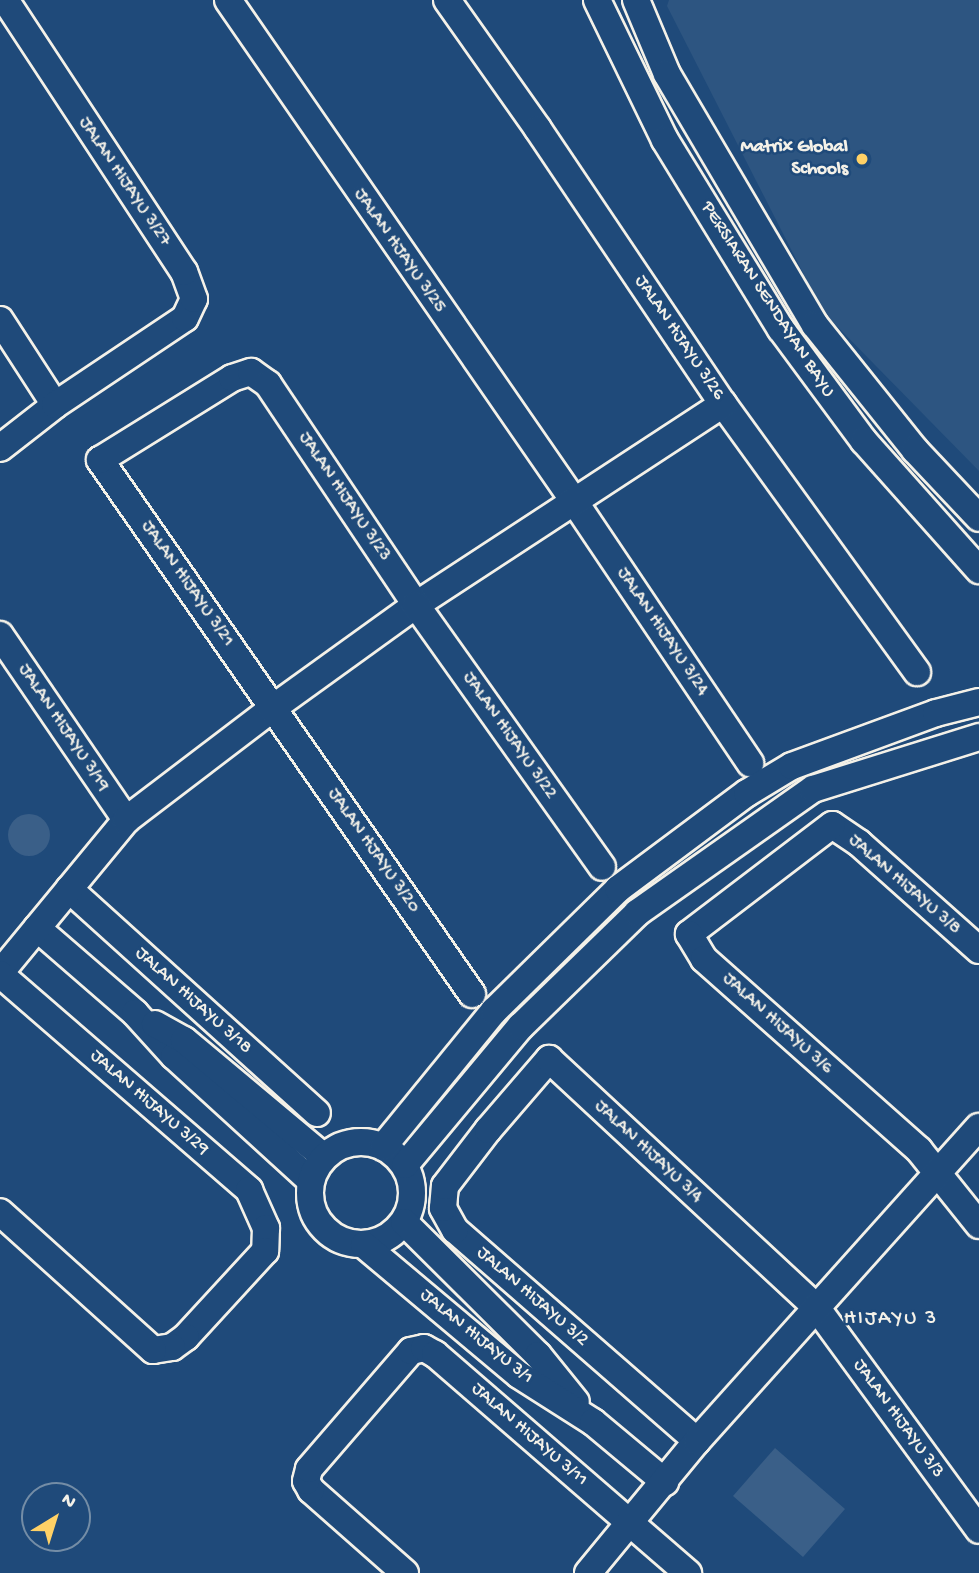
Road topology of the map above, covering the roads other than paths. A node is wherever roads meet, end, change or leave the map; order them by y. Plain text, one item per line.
1 (5, 0) edge
2 (228, 0) edge
3 (447, 0) edge
4 (597, 0) edge
5 (636, 0) edge
6 (0, 320) edge
7 (271, 388) joint
8 (723, 404) junction
9 (55, 405) junction
10 (0, 448) edge
11 (574, 501) junction
12 (979, 518) edge
13 (979, 570) edge
14 (416, 605) junction
15 (0, 635) edge
16 (917, 672) dead end
17 (979, 702) edge
18 (273, 708) junction
19 (979, 737) edge
20 (750, 763) dead end
21 (126, 820) junction
22 (602, 867) dead end
23 (761, 878) joint
24 (69, 889) junction
25 (37, 928) junction
26 (979, 950) edge
27 (0, 973) edge
28 (472, 994) dead end
29 (135, 1013) junction
30 (317, 1113) dead end
31 (979, 1127) edge
32 (488, 1130) joint
33 (383, 1147) junction
34 (324, 1157) junction
35 (405, 1165) junction
36 (939, 1171) junction
37 (311, 1181) junction
38 (0, 1212) edge
39 (404, 1222) junction
40 (979, 1225) edge
41 (364, 1245) junction
42 (817, 1307) junction
43 (593, 1422) junction
44 (697, 1441) junction
45 (665, 1482) junction
46 (632, 1524) junction
47 (979, 1530) edge
48 (405, 1573) edge
49 (589, 1573) edge
50 (688, 1573) edge

1 - 9 street, JALAN HIJAYU 3/27
2 - 11 street, JALAN HJAYU 3/25
3 - 8 street, JALAN HJAYU 3/26
4 - 13 street, PERSIARAN SENDAYAN BAYU
5 - 12 street, PERSIARAN SENDAYAN BAYU
6 - 9 street
7 - 14 street, JALAN HIJAYU 3/23
7 - 18 street, JALAN HIJAYU 3/21
8 - 11 street
8 - 16 street, JALAN HJAYU 3/26
9 - 10 street, JALAN HIJAYU 3/27
11 - 14 street
11 - 20 street, JALAN HIJAYU 3/24
14 - 18 street
14 - 22 street, JALAN HIJAYU 3/22
15 - 21 street, JALAN HIJAYU 3/19
17 - 33 street
18 - 21 street
18 - 28 street, JALAN HJAYU 3/20
19 - 35 street
21 - 24 street
23 - 26 street, JALAN HIJAYU 3/8
23 - 36 street, JALAN HIJAYU 3/6
24 - 25 street
24 - 30 street, JALAN HIJAYU 3/18
25 - 27 street
25 - 29 street
27 - 38 street, JALAN HIJAYU 3/29
29 - 34 street
29 - 37 street
31 - 36 street
32 - 42 street, JALAN HIJAYU 3/4
32 - 44 street, JALAN HIJAYU 3/2
33 - 34 street
33 - 35 street
34 - 37 street
35 - 39 street
36 - 40 street
36 - 42 street
37 - 41 street
39 - 41 street
39 - 43 street, JALAN HIJAYU 3/1
41 - 43 street, JALAN HIJAYU 3/1
42 - 44 street
42 - 47 street, JALAN HIJAYU 3/3
43 - 45 street, JALAN HIJAYU 3/1
44 - 45 street
45 - 46 street
46 - 48 street, JALAN HIJAYU 3/11
46 - 49 street
46 - 50 street, JALAN HIJAYU 3/11

